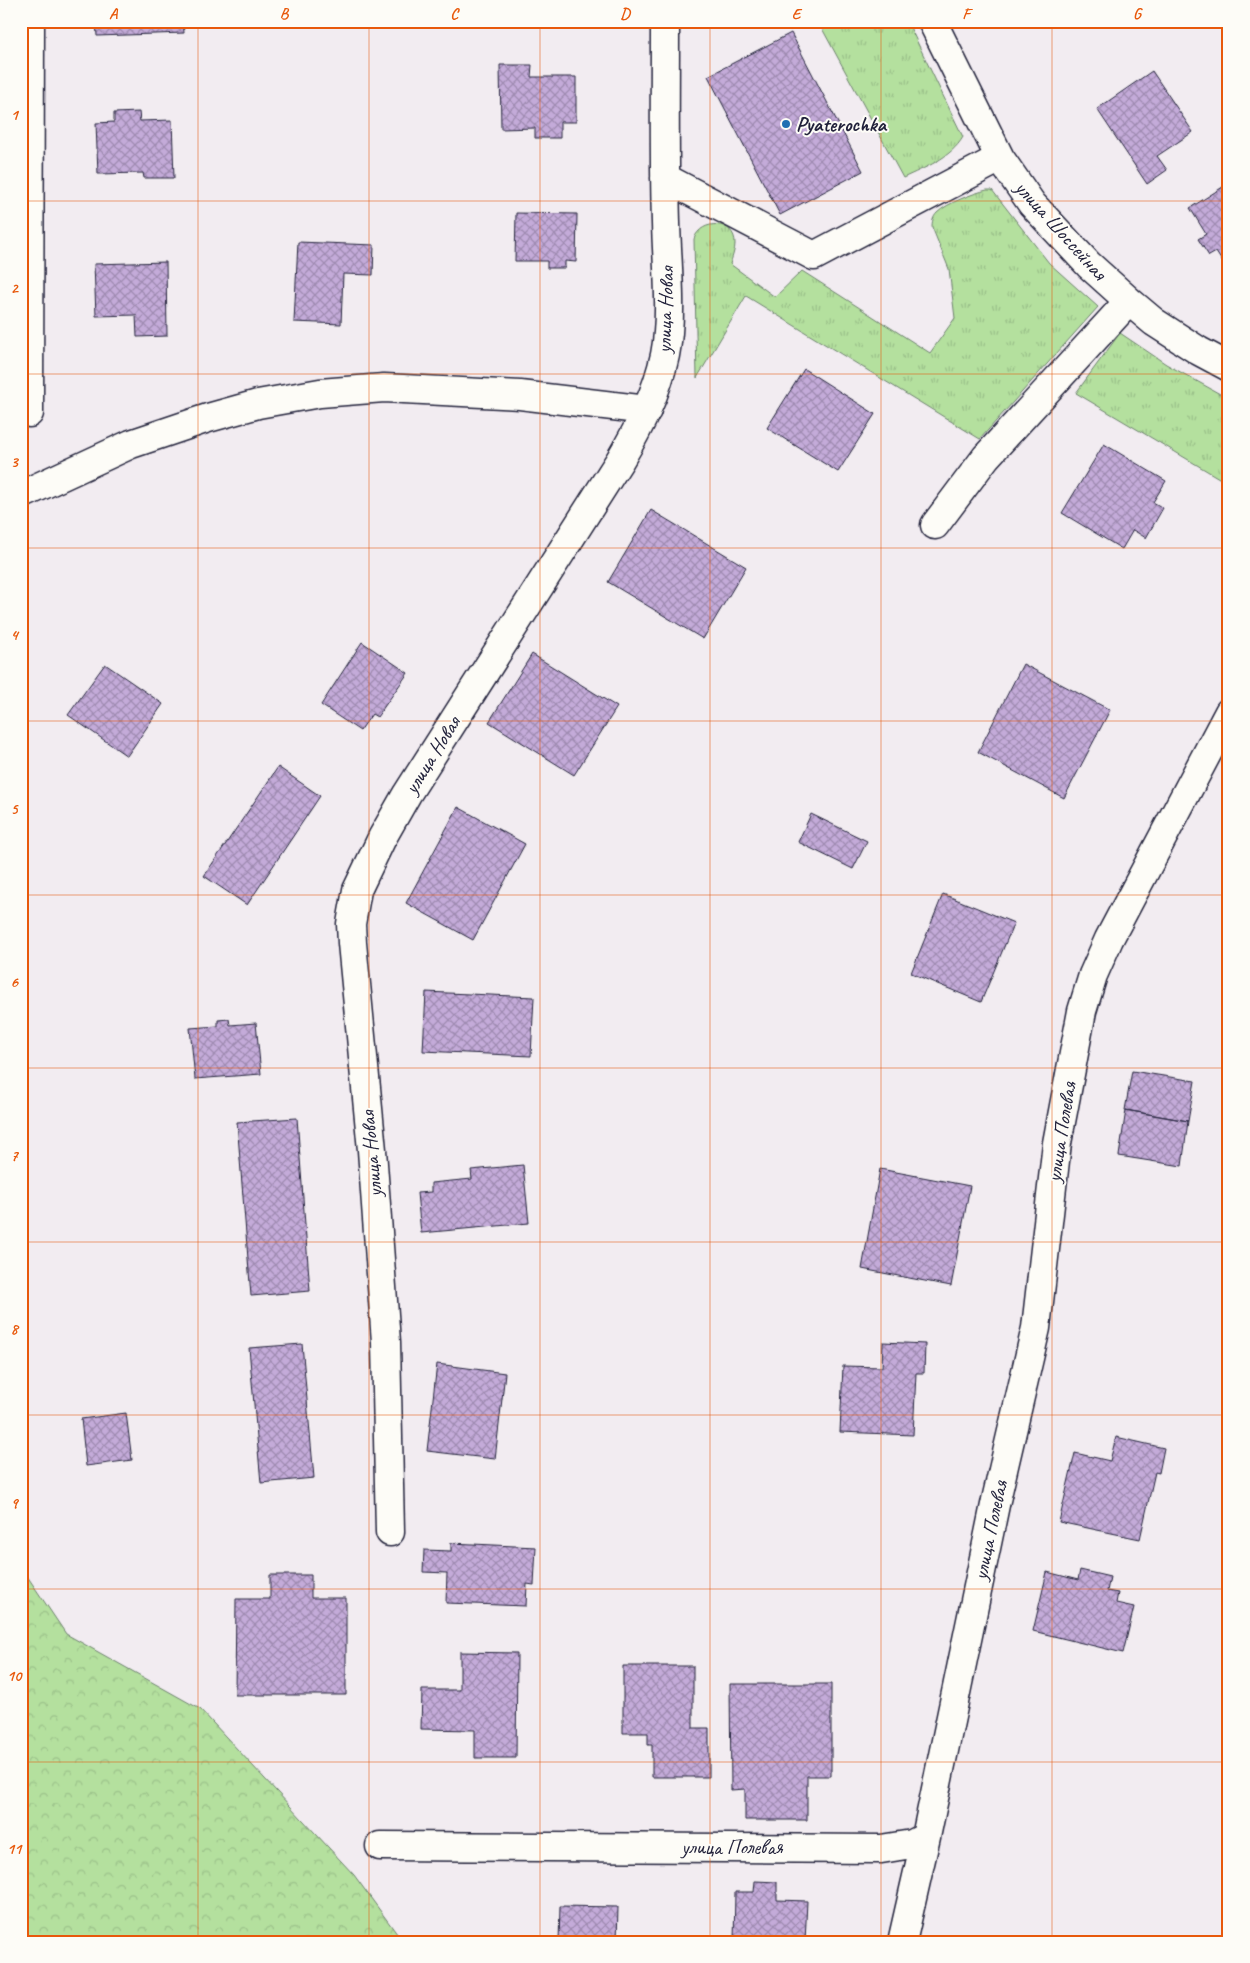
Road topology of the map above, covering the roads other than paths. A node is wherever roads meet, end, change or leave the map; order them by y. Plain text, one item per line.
1 (30, 21) edge
2 (664, 21) edge
3 (932, 21) edge
4 (1000, 158) junction
5 (665, 178) junction
6 (1129, 301) junction
7 (1229, 367) edge
8 (647, 410) junction
9 (29, 413) dead end
10 (21, 494) edge
11 (935, 525) dead end
12 (1229, 712) edge
13 (390, 1532) dead end
14 (926, 1837) junction
15 (380, 1846) dead end
16 (902, 1942) edge

1 - 9 street
2 - 5 street, улица Новая
3 - 4 street, улица Шоссейная
4 - 5 street
4 - 6 street, улица Шоссейная
5 - 8 street, улица Новая
6 - 7 street, улица Шоссейная
6 - 11 street
8 - 10 street
8 - 13 street, улица Новая
12 - 14 street, улица Полевая
14 - 15 street, улица Полевая
14 - 16 street

